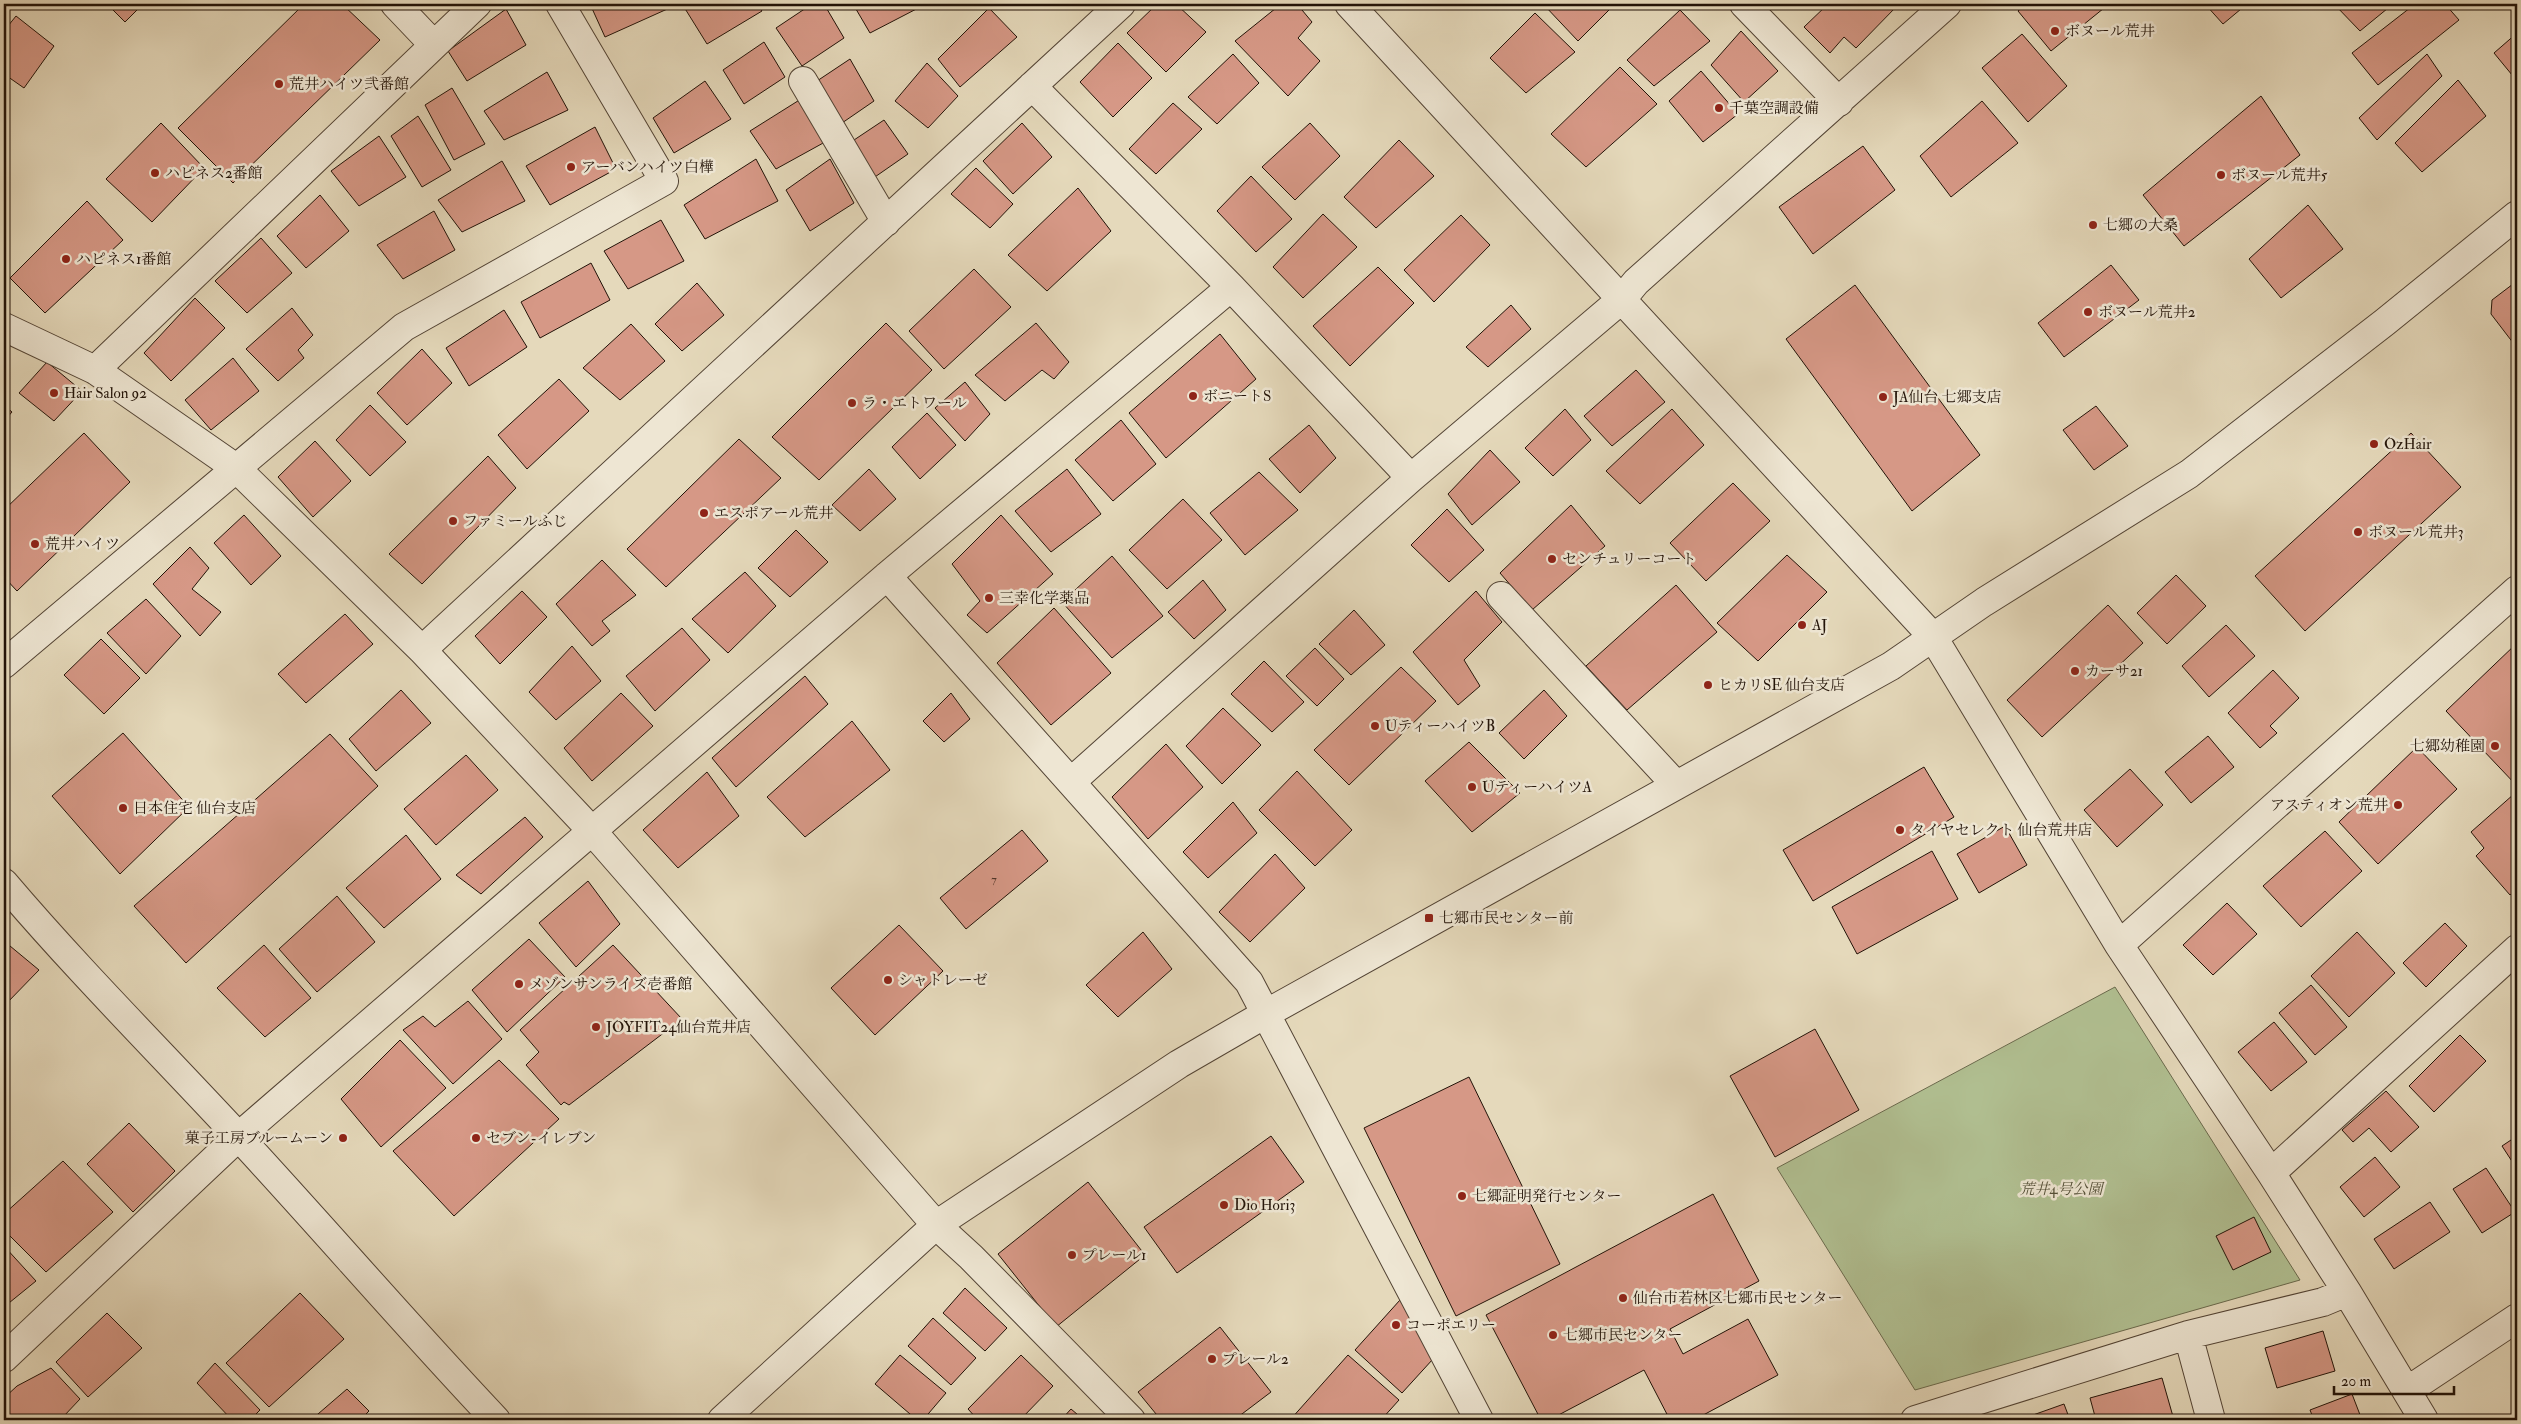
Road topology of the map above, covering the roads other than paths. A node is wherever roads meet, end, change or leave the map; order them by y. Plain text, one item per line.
1 (395, 4) edge
2 (476, 4) edge
3 (560, 4) edge
4 (1121, 4) edge
5 (1349, 4) edge
6 (1744, 4) edge
7 (1947, 4) edge
8 (433, 44) junction
9 (803, 81) dead end
10 (1032, 86) junction
11 (1839, 102) junction
12 (2517, 215) edge
13 (886, 222) junction
14 (1231, 287) junction
15 (1622, 299) junction
16 (4, 327) edge
17 (95, 370) junction
18 (236, 468) junction
19 (1411, 478) junction
20 (887, 576) junction
21 (2517, 590) edge
22 (1501, 596) dead end
23 (1933, 636) junction
24 (422, 650) junction
25 (4, 664) edge
26 (1072, 781) junction
27 (1676, 786) junction
28 (593, 832) junction
29 (4, 882) edge
30 (2119, 945) junction
31 (2517, 949) edge
32 (1267, 1013) junction
33 (238, 1137) junction
34 (2271, 1173) junction
35 (936, 1225) junction
36 (2347, 1292) junction
37 (2517, 1318) edge
38 (2188, 1335) junction
39 (4, 1358) edge
40 (2406, 1391) junction
41 (1477, 1419) edge
42 (496, 1420) edge
43 (722, 1420) edge
44 (1131, 1420) edge
45 (1915, 1420) edge
46 (2212, 1420) edge
47 (2424, 1420) edge

1 - 8 street
2 - 8 street
3 - 18 street
4 - 10 street
5 - 15 street
6 - 11 street
7 - 11 street
8 - 17 street
9 - 13 street
10 - 13 street
10 - 14 street
11 - 15 street
12 - 23 street
13 - 24 street
14 - 19 street
14 - 20 street
15 - 19 street
15 - 23 street
16 - 17 street
17 - 18 street
18 - 24 street
18 - 25 street
19 - 26 street
20 - 26 street
20 - 28 street
21 - 30 street
22 - 27 street
23 - 27 street
23 - 30 street
24 - 28 street
26 - 32 street
27 - 32 street
28 - 33 street
28 - 35 street
29 - 33 street
30 - 34 street
31 - 34 street
32 - 35 street
32 - 41 street
33 - 39 street
33 - 42 street
34 - 36 street
35 - 43 street
35 - 44 street
36 - 38 street
36 - 40 street
37 - 40 street
38 - 45 street
38 - 46 street
40 - 47 street

